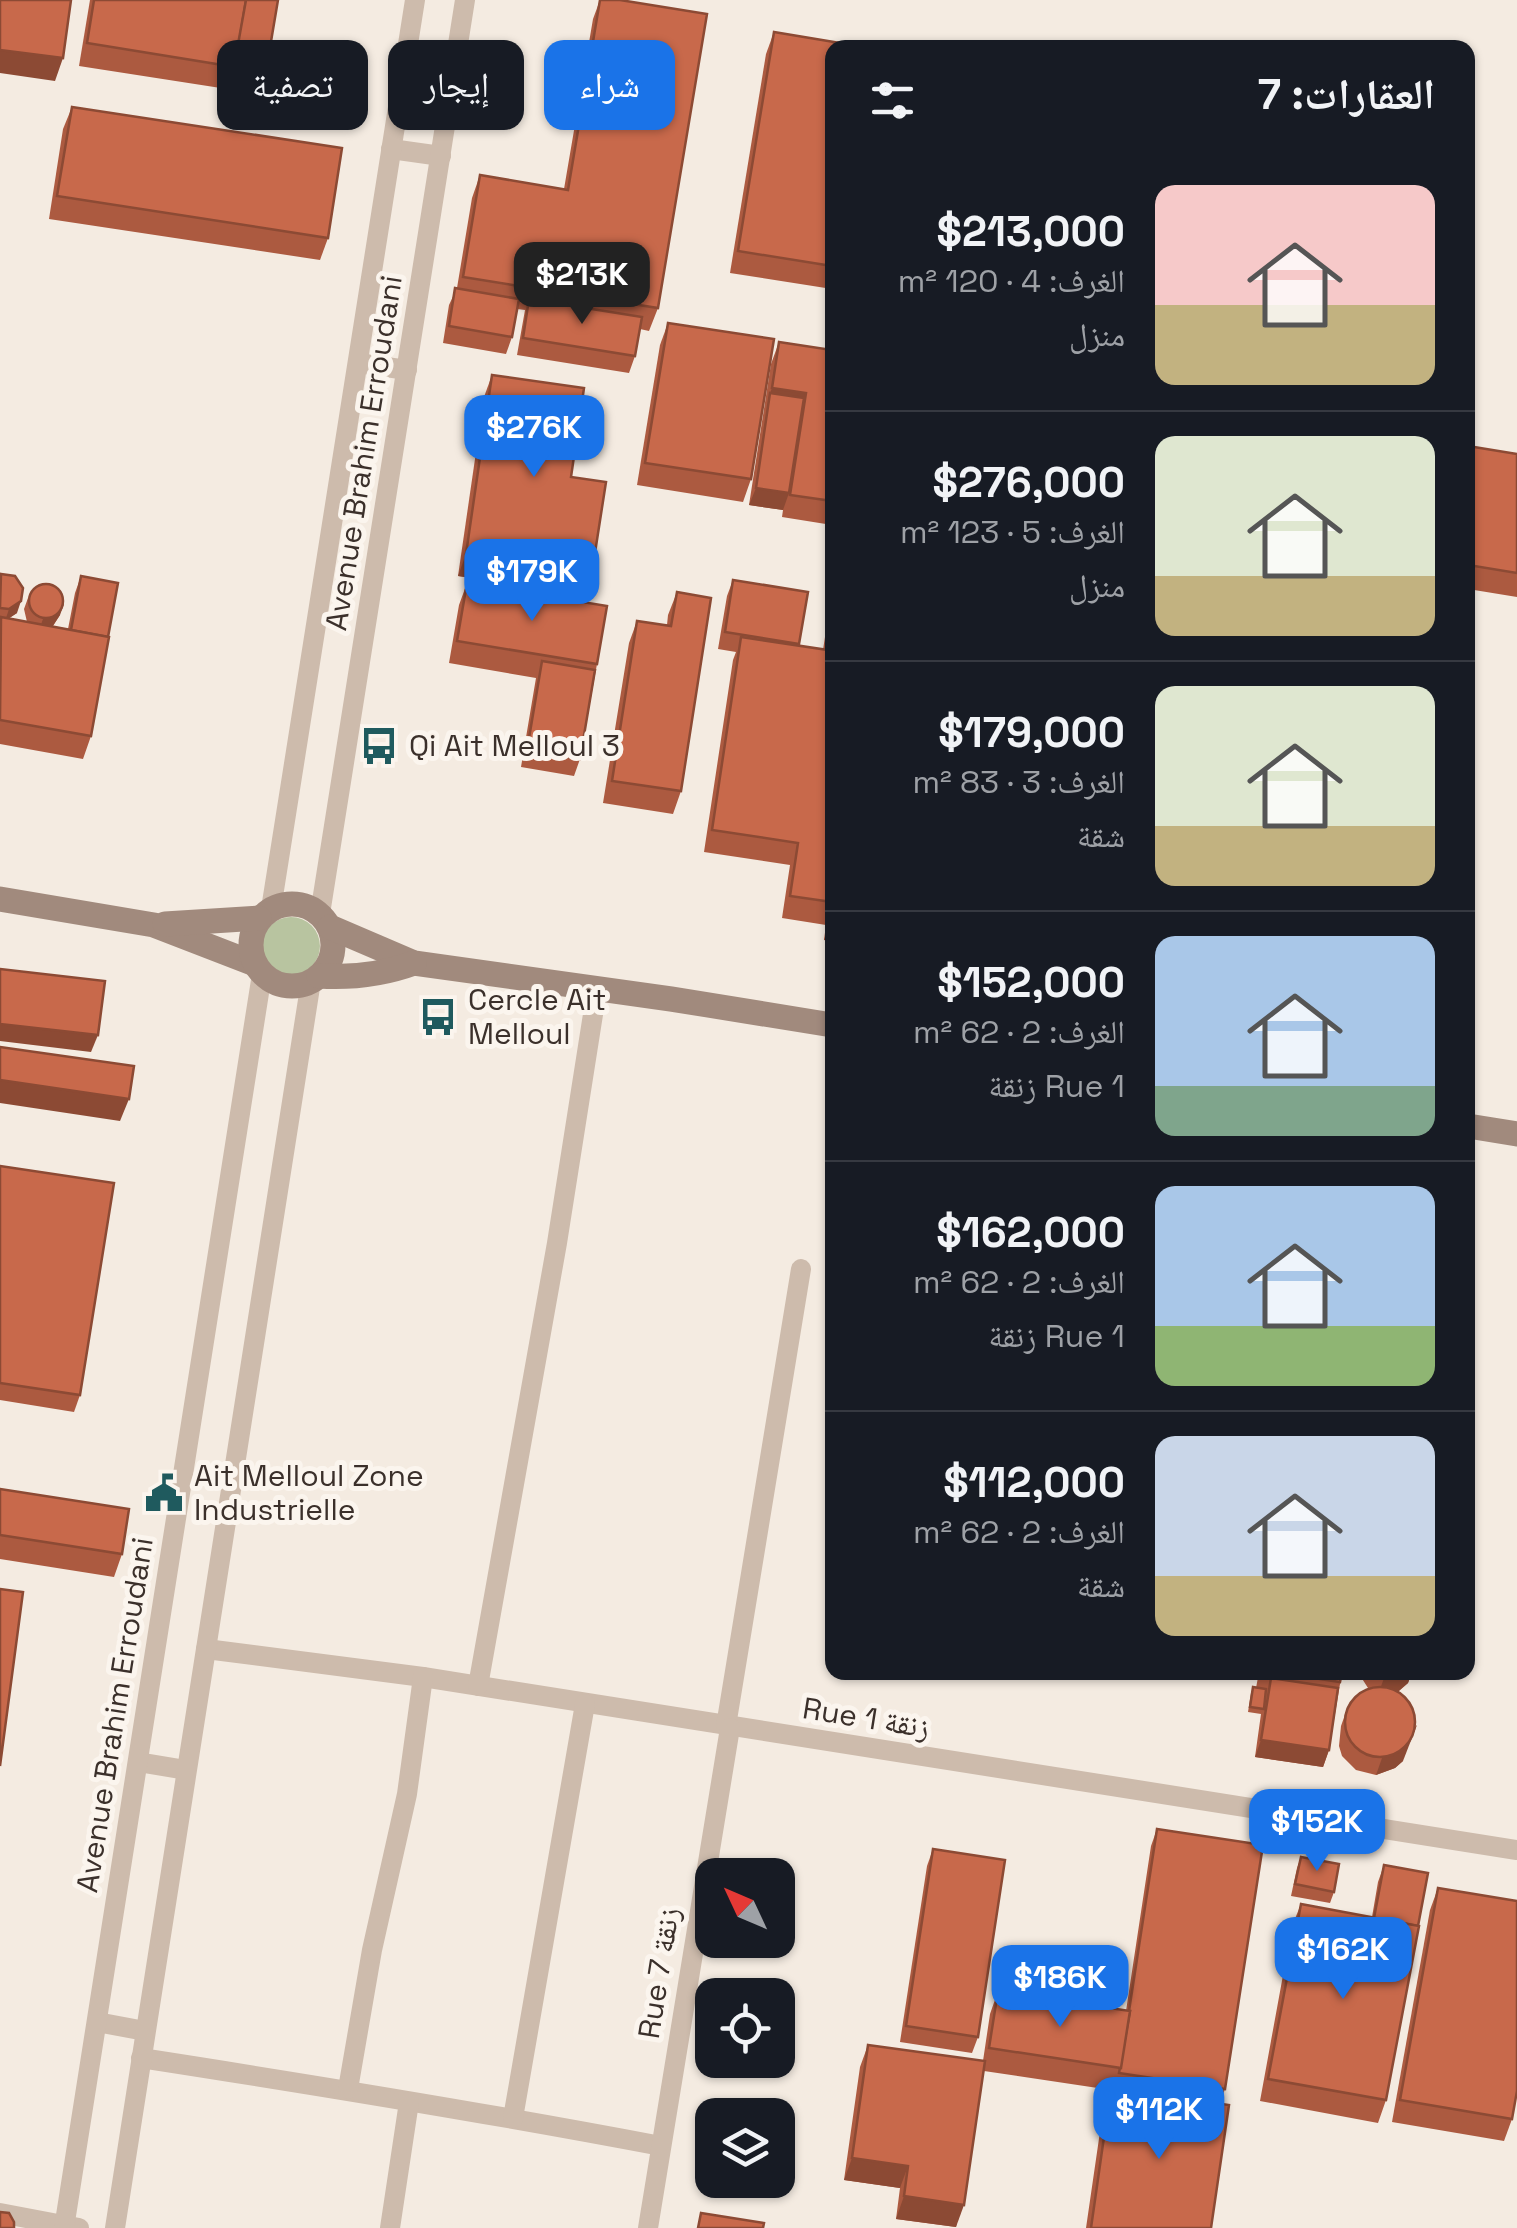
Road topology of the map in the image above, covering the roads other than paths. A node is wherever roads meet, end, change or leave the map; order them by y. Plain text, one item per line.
1 (415, 0) edge
2 (466, 0) edge
3 (392, 148) junction
4 (441, 156) junction
5 (358, 363) junction
6 (407, 370) junction
7 (0, 899) edge
8 (265, 914) junction
9 (325, 921) junction
10 (154, 925) junction
11 (414, 963) junction
12 (258, 969) junction
13 (315, 978) junction
14 (598, 990) junction
15 (825, 1024) edge
16 (1475, 1127) edge
17 (1517, 1134) edge
18 (802, 1269) dead end
19 (206, 1649) junction
20 (423, 1677) junction
21 (478, 1686) junction
22 (585, 1704) junction
23 (728, 1727) junction
24 (138, 1762) junction
25 (186, 1770) junction
26 (1517, 1850) edge
27 (96, 2022) junction
28 (145, 2030) junction
29 (140, 2058) junction
30 (348, 2090) junction
31 (409, 2102) junction
32 (513, 2118) junction
33 (661, 2146) junction
34 (0, 2213) edge
35 (69, 2227) edge
36 (115, 2228) edge
37 (390, 2228) edge
38 (648, 2228) edge

1 - 3 street, Avenue Brahim Erroudani
2 - 4 street, Avenue Brahim Erroudani
3 - 4 street
3 - 5 street, Avenue Brahim Erroudani
4 - 6 street, Avenue Brahim Erroudani
5 - 6 street
5 - 8 street, Avenue Brahim Erroudani
6 - 9 street, Avenue Brahim Erroudani
7 - 10 main road
8 - 9 main road
8 - 10 main road
8 - 12 main road
9 - 11 main road
9 - 13 main road
10 - 12 main road
11 - 13 main road
11 - 14 main road
12 - 13 main road
12 - 24 street, Avenue Brahim Erroudani
13 - 19 street
14 - 15 main road
14 - 21 street
16 - 17 main road
18 - 23 street, Rue 7 زنقة
19 - 20 street, Rue 1 زنقة
19 - 25 street
20 - 21 street, Rue 1 زنقة
20 - 30 street
21 - 22 street, Rue 1 زنقة
22 - 23 street, Rue 1 زنقة
22 - 32 street
23 - 26 street, Rue 1 زنقة
23 - 33 street, Rue 7 زنقة
24 - 25 street
24 - 27 street, Avenue Brahim Erroudani
25 - 28 street
27 - 28 street
27 - 35 street, Avenue Brahim Erroudani
28 - 29 street
29 - 30 street
29 - 36 street
30 - 31 street
31 - 32 street
31 - 37 street
32 - 33 street
33 - 38 street, Rue 7 زنقة
34 - 35 street

